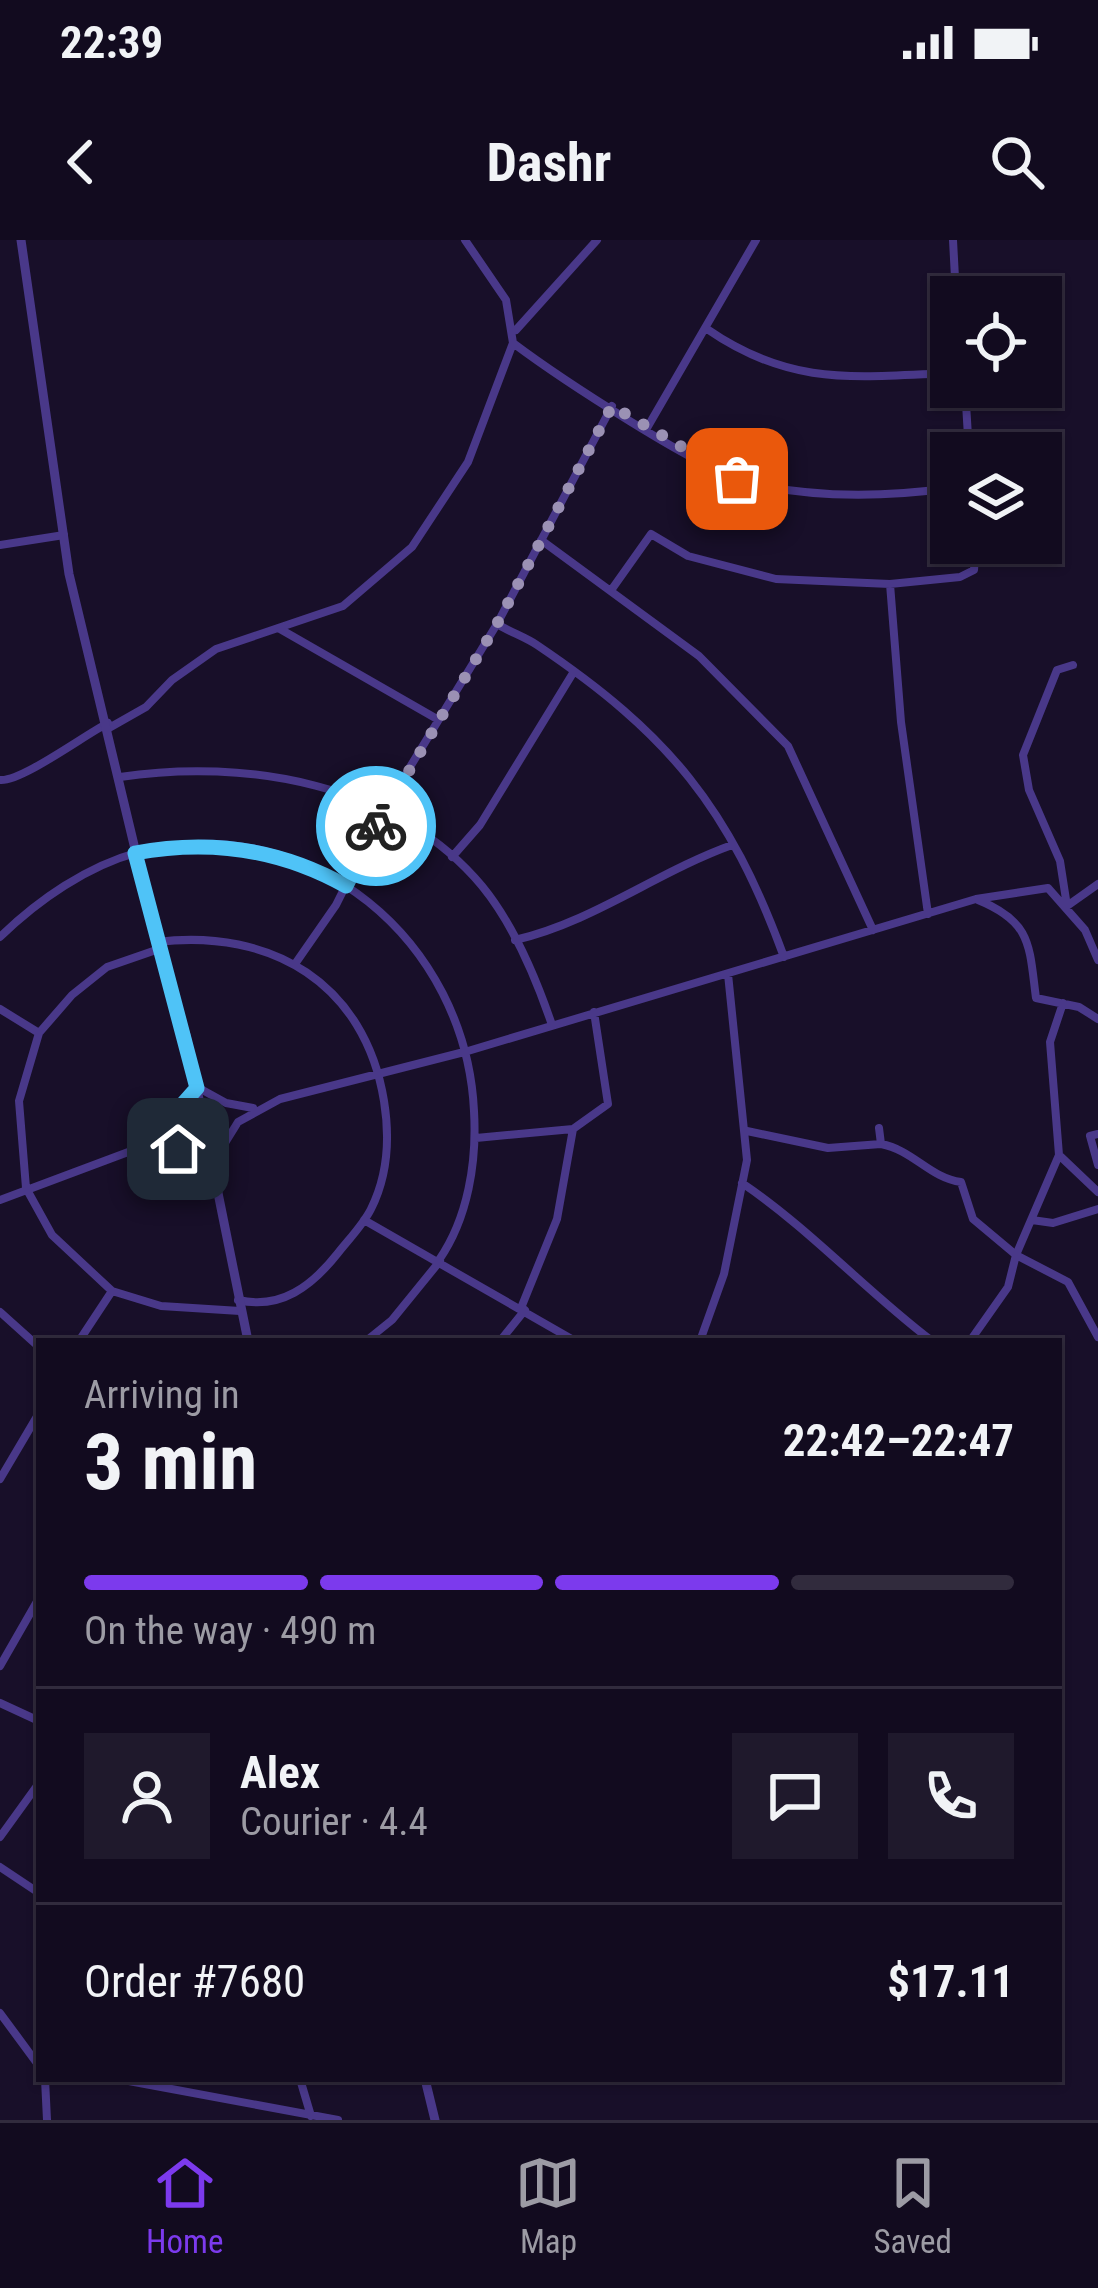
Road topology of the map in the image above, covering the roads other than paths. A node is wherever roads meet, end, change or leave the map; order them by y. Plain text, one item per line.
1 (21, 240) edge
2 (465, 240) edge
3 (597, 240) edge
4 (756, 240) edge
5 (953, 240) edge
6 (955, 276) edge
7 (707, 328) junction
8 (514, 331) junction
9 (514, 343) junction
10 (930, 373) edge
11 (612, 406) junction
12 (646, 428) junction
13 (930, 490) edge
14 (65, 535) junction
15 (541, 540) junction
16 (0, 545) edge
17 (971, 564) edge
18 (890, 584) junction
19 (612, 590) junction
20 (497, 624) junction
21 (280, 629) junction
22 (1073, 665) dead end
23 (573, 673) junction
24 (437, 718) junction
25 (108, 726) junction
26 (120, 777) junction
27 (0, 780) edge
28 (382, 813) junction
29 (733, 845) junction
30 (135, 853) junction
31 (452, 856) junction
32 (1098, 884) edge
33 (346, 886) junction
34 (976, 899) junction
35 (1067, 906) junction
36 (928, 914) junction
37 (874, 931) junction
38 (0, 938) edge
39 (515, 940) junction
40 (158, 945) junction
41 (784, 957) junction
42 (1098, 960) edge
43 (295, 964) junction
44 (728, 974) junction
45 (1063, 1003) junction
46 (0, 1010) edge
47 (594, 1012) junction
48 (1098, 1019) edge
49 (552, 1025) junction
50 (39, 1033) junction
51 (468, 1051) junction
52 (380, 1075) junction
53 (197, 1088) junction
54 (254, 1108) junction
55 (879, 1128) dead end
56 (573, 1129) junction
57 (747, 1131) junction
58 (1098, 1134) edge
59 (476, 1138) junction
60 (163, 1139) junction
61 (881, 1144) junction
62 (1059, 1155) junction
63 (212, 1164) junction
64 (1098, 1165) edge
65 (742, 1183) junction
66 (26, 1189) junction
67 (1098, 1192) edge
68 (0, 1200) edge
69 (1098, 1209) edge
70 (364, 1220) junction
71 (1032, 1220) junction
72 (1016, 1255) junction
73 (440, 1261) junction
74 (112, 1291) junction
75 (239, 1306) junction
76 (523, 1309) junction
77 (0, 1312) edge
78 (1098, 1337) edge
79 (81, 1338) edge
80 (247, 1338) edge
81 (370, 1338) edge
82 (502, 1338) edge
83 (570, 1338) edge
84 (701, 1338) edge
85 (928, 1338) edge
86 (972, 1338) edge
87 (36, 1344) edge
88 (36, 1418) edge
89 (0, 1479) edge
90 (36, 1603) edge
91 (0, 1666) edge
92 (0, 1703) edge
93 (36, 1720) edge
94 (36, 1787) edge
95 (0, 1837) edge
96 (0, 1867) edge
97 (36, 1891) edge
98 (0, 2013) edge
99 (36, 2062) edge
100 (45, 2082) edge
101 (134, 2082) edge
102 (301, 2082) edge
103 (426, 2082) edge
104 (311, 2116) junction
105 (47, 2120) edge
106 (338, 2120) edge
107 (433, 2120) edge

1 - 14 street
2 - 8 street
3 - 8 street
4 - 7 street
5 - 6 street
7 - 10 street
7 - 12 street
8 - 9 street
9 - 11 street
9 - 21 street
11 - 12 street
11 - 15 street
12 - 13 street
14 - 16 street
14 - 25 street
15 - 19 street
15 - 20 street
17 - 18 street
18 - 19 street
18 - 36 street
19 - 37 street
20 - 23 street
20 - 24 street
21 - 24 street
21 - 25 street
22 - 35 street
23 - 29 street
23 - 31 street
24 - 28 street
25 - 26 street
25 - 27 street
26 - 28 street
26 - 30 street
28 - 31 street
28 - 33 street
29 - 39 street
29 - 41 street
30 - 33 street
30 - 38 street
30 - 40 street
31 - 39 street
32 - 35 street
33 - 43 street
33 - 51 street
34 - 35 street
34 - 36 street
34 - 45 street
35 - 42 street
36 - 37 street
37 - 41 street
39 - 49 street
40 - 43 street
40 - 50 street
40 - 53 street
41 - 44 street
43 - 52 street
44 - 47 street
44 - 57 street
45 - 48 street
45 - 62 street
46 - 50 street
47 - 49 street
47 - 56 street
49 - 51 street
50 - 66 street
51 - 52 street
51 - 59 street
52 - 54 street
52 - 70 street
53 - 54 street
53 - 60 street
53 - 63 street
54 - 63 street
55 - 61 street
56 - 59 street
56 - 76 street
57 - 61 street
57 - 65 street
58 - 64 street
59 - 73 street
60 - 63 street
60 - 66 street
61 - 72 street
62 - 67 street
62 - 71 street
63 - 75 street
65 - 84 street
65 - 85 street
66 - 68 street
66 - 74 street
69 - 71 street
70 - 73 street
70 - 75 street
71 - 72 street
72 - 78 street
72 - 86 street
73 - 76 street
73 - 81 street
74 - 75 street
74 - 79 street
75 - 80 street
76 - 82 street
76 - 83 street
77 - 87 street
88 - 89 street
90 - 91 street
92 - 93 street
94 - 95 street
96 - 97 street
98 - 99 street
100 - 105 street
101 - 104 street
102 - 104 street
103 - 107 street
104 - 106 street

